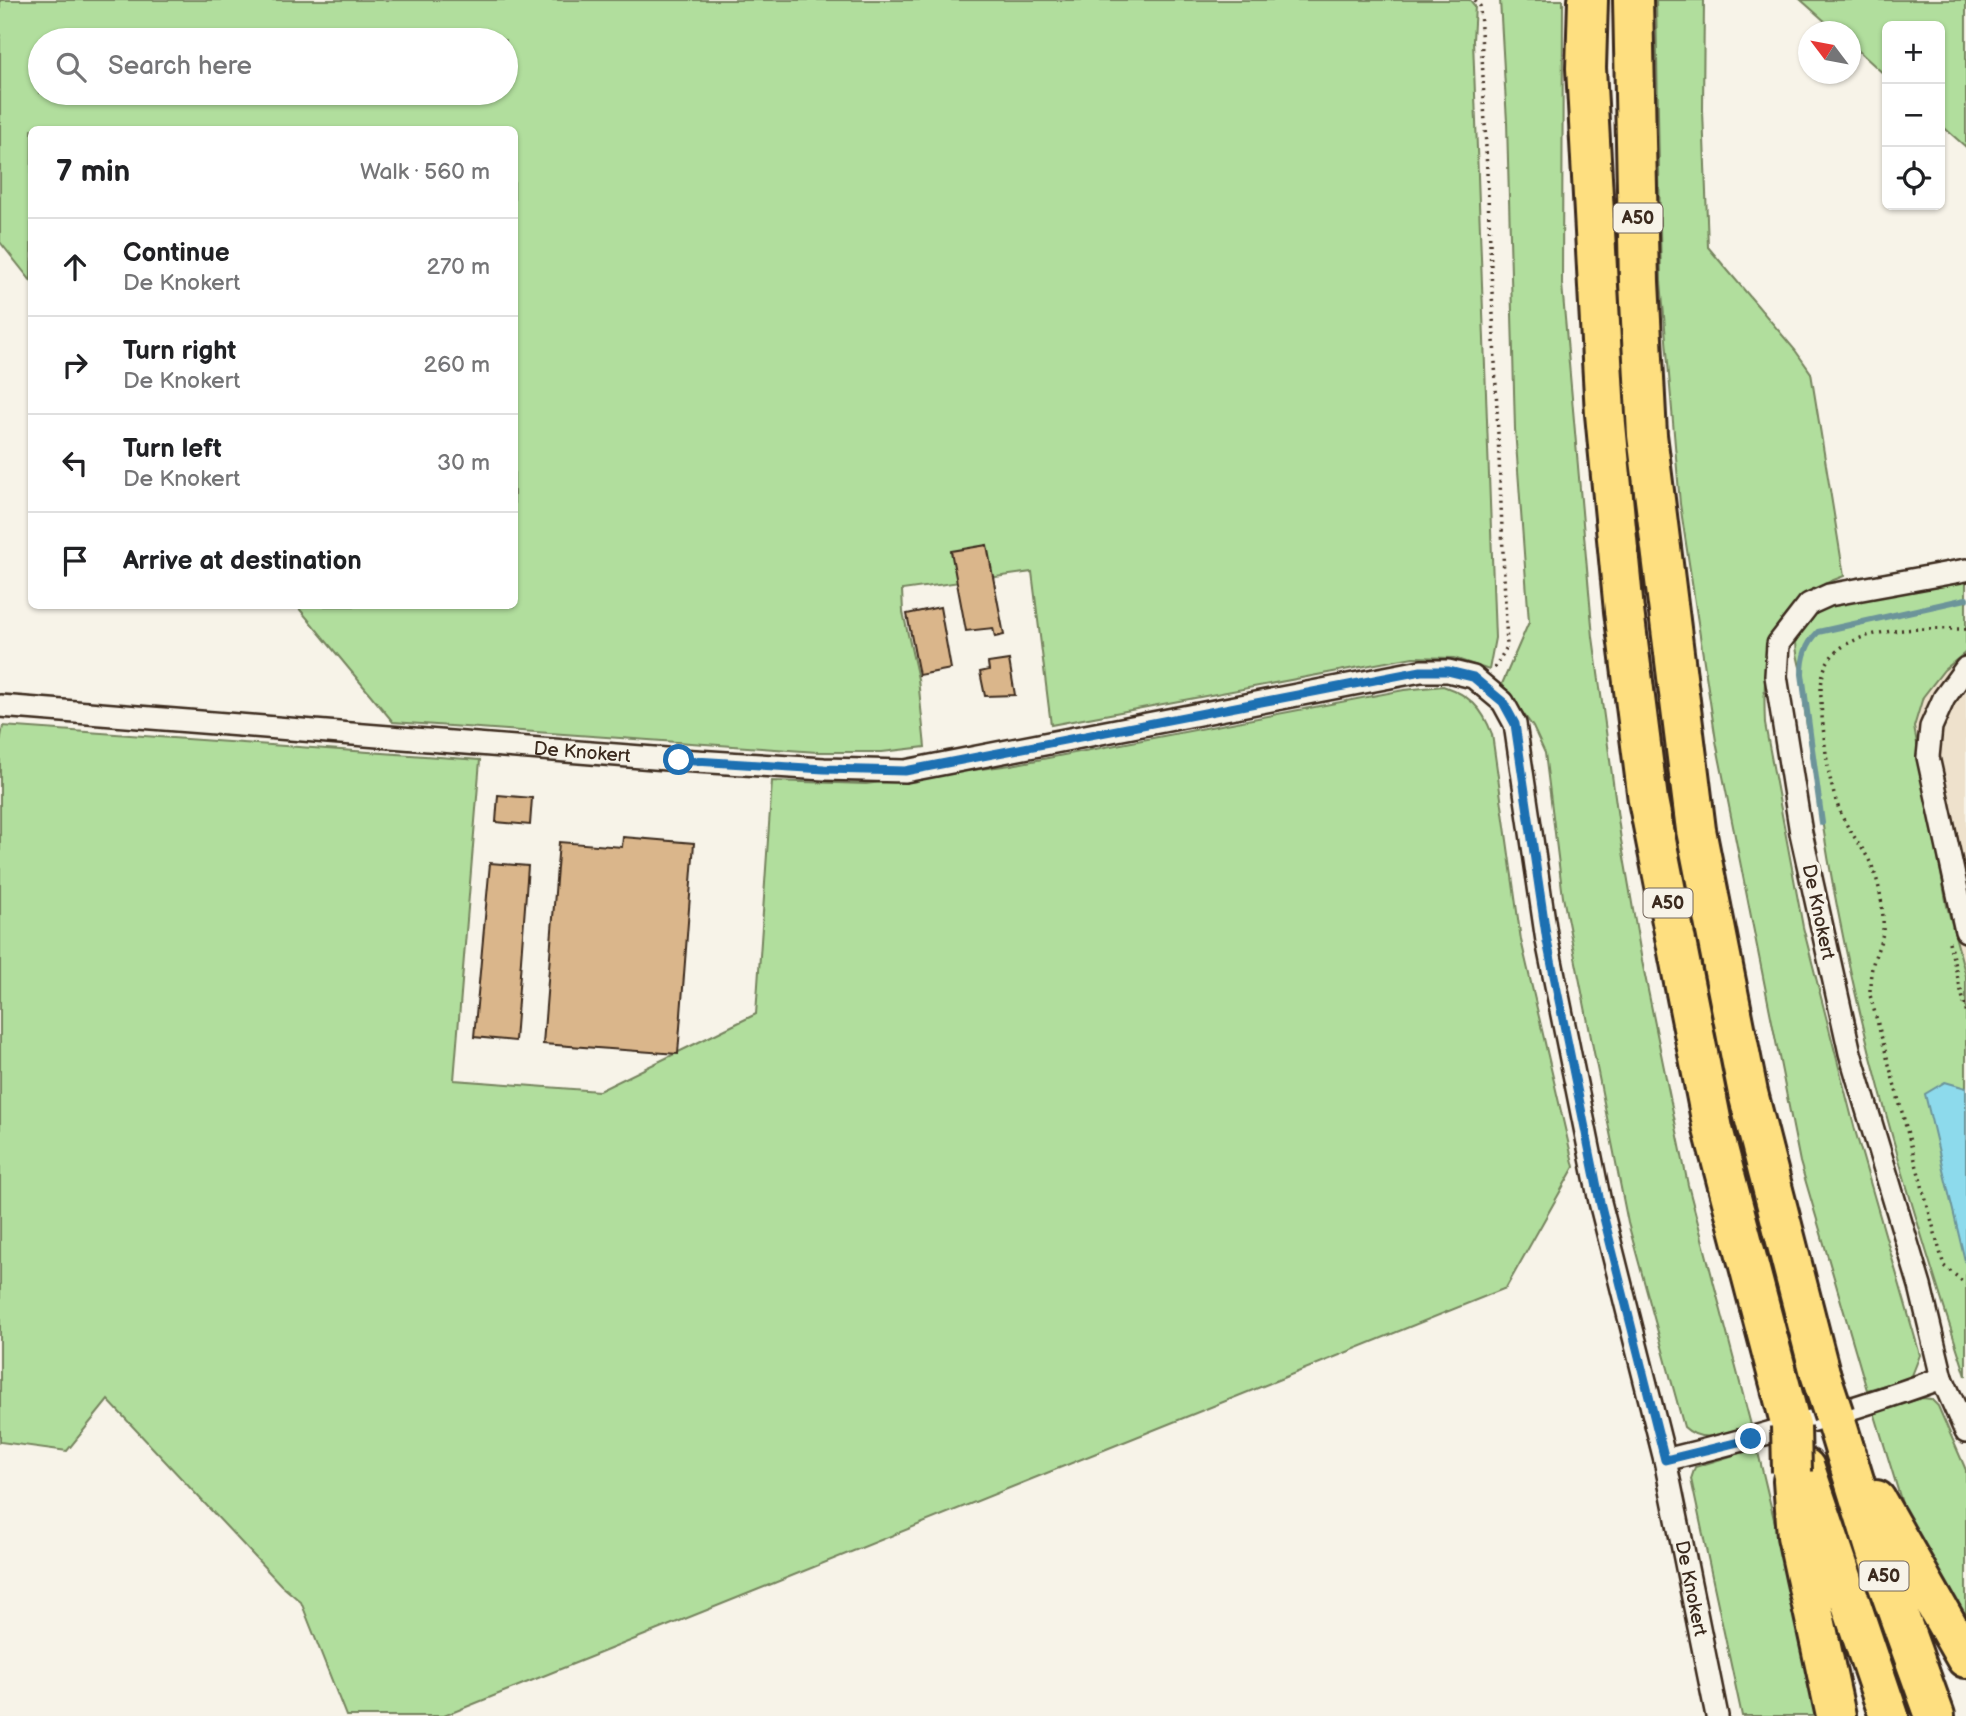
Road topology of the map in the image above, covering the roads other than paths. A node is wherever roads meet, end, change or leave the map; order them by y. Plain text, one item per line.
1 (1588, 0) edge
2 (1633, 0) edge
3 (1966, 570) edge
4 (1966, 668) edge
5 (0, 706) edge
6 (1966, 930) edge
7 (1942, 1378) junction
8 (1837, 1425) junction
9 (1966, 1432) edge
10 (1665, 1460) junction
11 (1798, 1470) junction
12 (1966, 1658) edge
13 (1717, 1716) edge
14 (1836, 1716) edge
15 (1889, 1716) edge
16 (1935, 1716) edge

1 - 11 highway, A50, bridge
2 - 8 highway, A50, bridge
3 - 7 street, De Knokert
4 - 6 street
5 - 10 street, De Knokert
7 - 9 street, De Knokert
7 - 10 street
8 - 12 highway, A50
8 - 16 highway, A50
10 - 13 street, De Knokert
11 - 14 highway, A50
11 - 15 highway, A50

